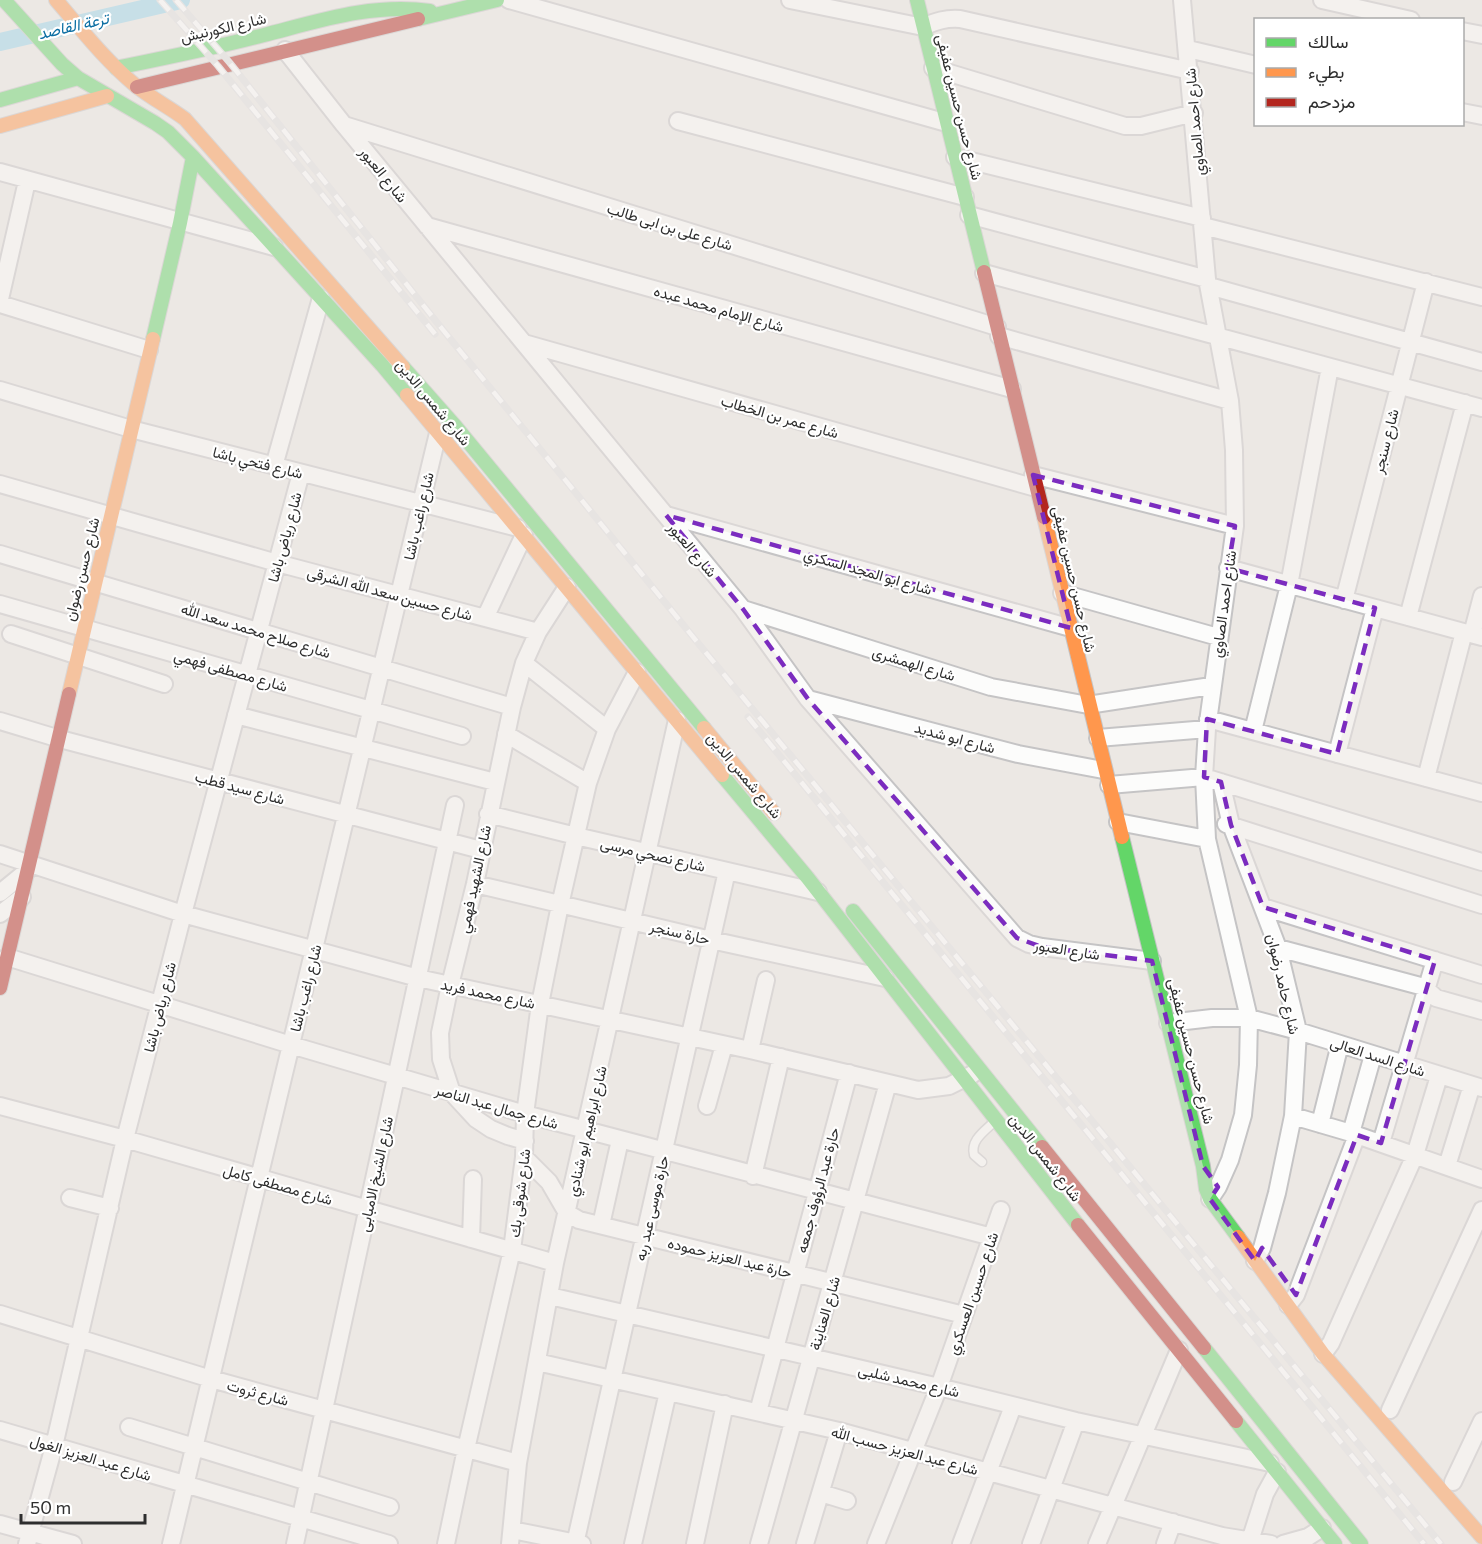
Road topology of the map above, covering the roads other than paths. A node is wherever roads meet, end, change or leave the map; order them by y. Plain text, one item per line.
1 (4, 0) edge
2 (56, 0) edge
3 (497, 0) edge
4 (510, 0) edge
5 (790, 0) edge
6 (917, 0) edge
7 (1182, 0) edge
8 (1323, 0) edge
9 (444, 14) junction
10 (1402, 18) edge
11 (923, 27) junction
12 (1464, 31) edge
13 (1482, 35) edge
14 (1188, 49) junction
15 (285, 51) junction
16 (1254, 65) edge
17 (116, 68) junction
18 (933, 69) junction
19 (1190, 71) junction
20 (78, 78) junction
21 (137, 87) junction
22 (107, 96) junction
23 (0, 100) edge
24 (1464, 112) edge
25 (1194, 113) junction
26 (1482, 117) edge
27 (678, 121) dead end
28 (947, 123) junction
29 (344, 125) junction
30 (0, 126) edge
31 (955, 156) junction
32 (193, 157) junction
33 (0, 172) edge
34 (27, 181) junction
35 (965, 197) junction
36 (969, 215) junction
37 (1203, 222) junction
38 (180, 223) junction
39 (427, 226) junction
40 (273, 247) junction
41 (984, 273) junction
42 (3, 275) edge
43 (1208, 282) junction
44 (1426, 282) junction
45 (1482, 297) edge
46 (321, 298) junction
47 (0, 302) edge
48 (998, 332) junction
49 (1218, 336) junction
50 (1410, 342) junction
51 (524, 343) junction
52 (149, 350) junction
53 (393, 354) junction
54 (1482, 362) edge
55 (382, 365) junction
56 (1330, 367) junction
57 (1399, 386) junction
58 (0, 390) edge
59 (1012, 390) junction
60 (1230, 401) junction
61 (1465, 403) junction
62 (1482, 408) edge
63 (131, 429) junction
64 (438, 433) junction
65 (274, 466) junction
66 (301, 472) junction
67 (1035, 481) junction
68 (0, 484) edge
69 (421, 504) junction
70 (666, 515) junction
71 (111, 516) junction
72 (1234, 526) junction
73 (521, 532) junction
74 (0, 554) edge
75 (277, 563) junction
76 (1228, 568) junction
77 (95, 582) junction
78 (1289, 585) junction
79 (567, 587) junction
80 (1062, 593) junction
81 (399, 596) junction
82 (1482, 596) edge
83 (1344, 600) junction
84 (0, 604) edge
85 (1375, 608) junction
86 (743, 609) junction
87 (1408, 617) junction
88 (485, 618) junction
89 (1071, 627) junction
90 (84, 629) junction
91 (259, 631) junction
92 (538, 632) junction
93 (10, 634) dead end
94 (1473, 634) edge
95 (1218, 637) junction
96 (78, 656) junction
97 (524, 663) junction
98 (382, 668) junction
99 (637, 672) junction
100 (247, 674) junction
101 (164, 684) dead end
102 (1211, 686) junction
103 (808, 699) junction
104 (1088, 705) junction
105 (512, 707) junction
106 (372, 710) junction
107 (236, 715) junction
108 (677, 720) junction
109 (0, 721) edge
110 (1207, 724) junction
111 (607, 729) junction
112 (1253, 731) junction
113 (506, 734) junction
114 (462, 736) dead end
115 (1098, 738) junction
116 (60, 739) junction
117 (363, 747) junction
118 (1337, 754) junction
119 (1106, 777) junction
120 (1426, 778) junction
121 (1213, 779) junction
122 (218, 781) junction
123 (495, 782) junction
124 (588, 783) junction
125 (1482, 794) edge
126 (455, 805) dead end
127 (346, 814) junction
128 (488, 814) junction
129 (1205, 819) junction
130 (780, 820) dead end
131 (1119, 822) junction
132 (1231, 825) junction
133 (576, 836) junction
134 (1207, 838) junction
135 (447, 841) junction
136 (482, 850) junction
137 (648, 853) junction
138 (0, 854) edge
139 (1482, 861) edge
140 (28, 867) junction
141 (727, 871) junction
142 (475, 884) junction
143 (818, 892) junction
144 (0, 893) edge
145 (22, 897) junction
146 (847, 903) dead end
147 (560, 905) junction
148 (1482, 905) edge
149 (1263, 907) junction
150 (0, 914) edge
151 (183, 914) junction
152 (633, 921) junction
153 (711, 940) junction
154 (1278, 948) junction
155 (314, 951) junction
156 (7, 957) junction
157 (1435, 960) junction
158 (1152, 961) junction
159 (1482, 975) edge
160 (418, 978) junction
161 (885, 978) junction
162 (766, 980) dead end
163 (450, 985) junction
164 (0, 988) edge
165 (1427, 989) junction
166 (540, 1004) junction
167 (160, 1005) junction
168 (1482, 1011) edge
169 (1250, 1018) junction
170 (611, 1020) junction
171 (1168, 1023) junction
172 (1298, 1031) junction
173 (689, 1037) junction
174 (1340, 1044) junction
175 (291, 1045) junction
176 (724, 1045) junction
177 (750, 1050) junction
178 (1373, 1055) junction
179 (781, 1057) junction
180 (1404, 1065) junction
181 (980, 1070) junction
182 (849, 1073) junction
183 (396, 1076) junction
184 (1439, 1076) junction
185 (965, 1080) junction
186 (888, 1083) junction
187 (1477, 1086) edge
188 (452, 1093) junction
189 (0, 1106) edge
190 (707, 1106) dead end
191 (525, 1114) junction
192 (1293, 1116) junction
193 (996, 1119) junction
194 (1320, 1124) junction
195 (585, 1131) junction
196 (1354, 1134) junction
197 (125, 1140) junction
198 (620, 1140) junction
199 (1381, 1143) junction
200 (524, 1149) junction
201 (663, 1152) junction
202 (1415, 1155) junction
203 (982, 1161) dead end
204 (1446, 1166) junction
205 (1481, 1175) edge
206 (753, 1176) junction
207 (259, 1179) junction
208 (474, 1179) dead end
209 (817, 1192) junction
210 (1214, 1193) junction
211 (70, 1198) dead end
212 (855, 1202) junction
213 (110, 1208) junction
214 (367, 1210) junction
215 (1001, 1210) dead end
216 (1482, 1210) edge
217 (567, 1213) junction
218 (601, 1225) junction
219 (644, 1235) junction
220 (992, 1237) junction
221 (471, 1239) junction
222 (512, 1250) junction
223 (1259, 1255) junction
224 (555, 1263) junction
225 (795, 1273) junction
226 (833, 1282) junction
227 (550, 1296) junction
228 (1292, 1300) junction
229 (0, 1314) edge
230 (626, 1314) junction
231 (964, 1315) junction
232 (80, 1339) junction
233 (774, 1349) junction
234 (1327, 1349) junction
235 (1179, 1350) junction
236 (812, 1357) junction
237 (537, 1362) junction
238 (211, 1379) junction
239 (612, 1379) junction
240 (939, 1387) junction
241 (668, 1392) junction
242 (725, 1404) junction
243 (1013, 1406) junction
244 (324, 1410) junction
245 (1390, 1410) junction
246 (758, 1412) junction
247 (795, 1420) junction
248 (1076, 1421) junction
249 (1482, 1421) edge
250 (129, 1427) dead end
251 (0, 1430) edge
252 (839, 1431) junction
253 (1142, 1434) junction
254 (54, 1446) junction
255 (1421, 1446) dead end
256 (195, 1447) junction
257 (466, 1449) junction
258 (913, 1452) junction
259 (519, 1463) junction
260 (1274, 1467) junction
261 (988, 1472) junction
262 (309, 1482) junction
263 (1453, 1482) dead end
264 (185, 1485) junction
265 (1052, 1489) junction
266 (821, 1493) junction
267 (847, 1501) dead end
268 (1113, 1506) junction
269 (390, 1507) dead end
270 (1333, 1509) junction
271 (301, 1519) junction
272 (1173, 1522) junction
273 (0, 1524) edge
274 (1482, 1535) edge
275 (511, 1537) edge
276 (29, 1538) edge
277 (1328, 1538) edge
278 (1220, 1540) edge
279 (1249, 1543) edge
280 (73, 1544) edge
281 (171, 1544) edge
282 (295, 1544) edge
283 (389, 1544) edge
284 (446, 1544) edge
285 (577, 1544) edge
286 (633, 1544) edge
287 (695, 1544) edge
288 (759, 1544) edge
289 (805, 1544) edge
290 (876, 1544) edge
291 (961, 1544) edge
292 (1031, 1544) edge
293 (1097, 1544) edge
294 (1165, 1544) edge
295 (1271, 1544) edge
296 (1282, 1544) edge
297 (1361, 1544) edge

1 - 20 street, شارع شمس الدين
2 - 17 street, شارع شمس الدين
3 - 9 street, شارع الكورنيش
4 - 28 street
5 - 11 street
6 - 11 street, شارع حسن حسين عفيفى
7 - 14 street, شارع احمد الصاوي
8 - 10 street
9 - 15 street, شارع الكورنيش
9 - 17 street, شارع الكورنيش
11 - 18 street, شارع حسن حسين عفيفى
11 - 19 street
12 - 13 street
14 - 16 street
14 - 19 street, شارع احمد الصاوي
15 - 21 street, شارع الكورنيش
15 - 29 street, شارع العبور
17 - 21 street, شارع شمس الدين
18 - 25 street
18 - 28 street, شارع حسن حسين عفيفى
19 - 25 street, شارع احمد الصاوي
20 - 22 street, شارع شمس الدين
20 - 23 street
21 - 53 street, شارع شمس الدين
22 - 30 street
22 - 32 street, شارع شمس الدين
24 - 26 street
25 - 37 street, شارع احمد الصاوي
27 - 35 street
28 - 31 street, شارع حسن حسين عفيفى
29 - 39 street, شارع العبور
29 - 48 street, شارع على بن ابى طالب
31 - 35 street, شارع حسن حسين عفيفى
31 - 37 street
32 - 38 street, شارع حسن رضوان
32 - 40 street, شارع شمس الدين
33 - 34 street
34 - 38 street
34 - 42 street
35 - 36 street, شارع حسن حسين عفيفى
36 - 41 street, شارع حسن حسين عفيفى
36 - 43 street
37 - 43 street, شارع احمد الصاوي
37 - 44 street
38 - 40 street
38 - 52 street, شارع حسن رضوان
39 - 51 street, شارع العبور
39 - 59 street, شارع الإمام محمد عبده
40 - 46 street, شارع شمس الدين
41 - 48 street, شارع حسن حسين عفيفى
41 - 49 street
42 - 47 street
43 - 49 street, شارع احمد الصاوي
43 - 50 street
44 - 45 street
44 - 50 street, شارع سنجر
46 - 55 street, شارع شمس الدين
46 - 65 street
47 - 52 street
48 - 59 street, شارع حسن حسين عفيفى
48 - 60 street, شارع على بن ابى طالب
49 - 56 street
49 - 60 street, شارع احمد الصاوي
50 - 54 street
50 - 57 street, شارع سنجر
51 - 67 street, شارع عمر بن الخطاب
51 - 70 street, شارع العبور
52 - 63 street, شارع حسن رضوان
53 - 55 street
53 - 130 street, شارع شمس الدين
55 - 64 street, شارع شمس الدين
56 - 57 street
56 - 78 street
57 - 61 street
57 - 83 street, شارع سنجر
58 - 63 street, شارع فتحي باشا
59 - 67 street, شارع حسن حسين عفيفى
60 - 72 street, شارع احمد الصاوي
61 - 62 street
61 - 87 street
63 - 65 street, شارع فتحي باشا
63 - 71 street, شارع حسن رضوان
64 - 69 street, شارع راغب باشا
64 - 73 street, شارع شمس الدين
65 - 66 street, شارع فتحي باشا
66 - 69 street, شارع فتحي باشا
66 - 75 street, شارع رياض باشا
67 - 72 street, شارع عمر بن الخطاب
67 - 80 street, شارع حسن حسين عفيفى
68 - 71 street, شارع حسين سعد الله الشرقى
69 - 73 street, شارع فتحي باشا
69 - 81 street, شارع راغب باشا
70 - 86 street, شارع العبور
70 - 89 street, شارع ابو المجد السكري
71 - 75 street, شارع حسين سعد الله الشرقى
71 - 77 street, شارع حسن رضوان
72 - 76 street, شارع احمد الصاوي
73 - 79 street, شارع شمس الدين
73 - 88 street
74 - 77 street, شارع صلاح محمد سعد الله
75 - 81 street, شارع حسين سعد الله الشرقى
75 - 91 street, شارع رياض باشا
76 - 78 street
76 - 95 street, شارع احمد الصاوي
77 - 90 street, شارع حسن رضوان
77 - 91 street, شارع صلاح محمد سعد الله
78 - 83 street
78 - 112 street
79 - 92 street, شارع الشهيد فهمي
79 - 99 street, شارع شمس الدين
80 - 89 street, شارع حسن حسين عفيفى
80 - 95 street
81 - 88 street, شارع حسين سعد الله الشرقى
81 - 98 street, شارع راغب باشا
82 - 94 street
83 - 85 street
84 - 90 street, شارع مصطفى فهمي
85 - 87 street
85 - 118 street
86 - 103 street, شارع العبور
86 - 104 street, شارع الهمشرى
87 - 94 street
88 - 92 street, شارع حسين سعد الله الشرقى
89 - 104 street, شارع حسن حسين عفيفى
90 - 96 street, شارع حسن رضوان
90 - 100 street, شارع مصطفى فهمي
91 - 98 street, شارع صلاح محمد سعد الله
91 - 100 street, شارع رياض باشا
92 - 97 street, شارع الشهيد فهمي
93 - 96 street
94 - 120 street
95 - 102 street, شارع احمد الصاوي
96 - 101 street
96 - 116 street, شارع حسن رضوان
97 - 105 street, شارع الشهيد فهمي
97 - 111 street
98 - 105 street, شارع صلاح محمد سعد الله
98 - 106 street, شارع راغب باشا
99 - 108 street, شارع شمس الدين
99 - 111 street, شارع شوقى بك
100 - 106 street, شارع مصطفى فهمي
100 - 107 street, شارع رياض باشا
102 - 104 street, شارع الهمشرى
102 - 110 street, شارع احمد الصاوي
103 - 119 street, شارع ابو شديد
103 - 158 street, شارع العبور
104 - 115 street, شارع حسن حسين عفيفى
105 - 113 street, شارع الشهيد فهمي
106 - 114 street, شارع مصطفى فهمي
106 - 117 street, شارع راغب باشا
107 - 117 street
107 - 122 street, شارع رياض باشا
108 - 137 street, شارع ابراهيم ابو شنادي
108 - 143 street, شارع شمس الدين
109 - 116 street, شارع سيد قطب
110 - 112 street
110 - 115 street
110 - 121 street, شارع احمد الصاوي
111 - 124 street, شارع شوقى بك
112 - 118 street
113 - 123 street, شارع الشهيد فهمي
113 - 124 street
115 - 119 street, شارع حسن حسين عفيفى
116 - 122 street, شارع سيد قطب
116 - 140 street, شارع حسن رضوان
117 - 123 street
117 - 127 street, شارع راغب باشا
118 - 120 street
119 - 121 street, شارع ابو شديد
119 - 131 street, شارع حسن حسين عفيفى
120 - 125 street
121 - 129 street, شارع احمد الصاوي
121 - 132 street, شارع حامد رضوان
121 - 139 street
122 - 127 street, شارع سيد قطب
122 - 151 street, شارع رياض باشا
123 - 128 street, شارع الشهيد فهمي
124 - 133 street, شارع شوقى بك
126 - 135 street, شارع الشيخ الامبابى
127 - 135 street, شارع سيد قطب
127 - 155 street, شارع راغب باشا
128 - 133 street, شارع نصحي مرسى
128 - 136 street, شارع الشهيد فهمي
129 - 132 street
129 - 134 street, شارع احمد الصاوي
131 - 134 street
131 - 158 street, شارع حسن حسين عفيفى
132 - 148 street
132 - 149 street, شارع حامد رضوان
133 - 137 street, شارع نصحي مرسى
133 - 147 street, شارع شوقى بك
134 - 169 street, شارع احمد الصاوي
135 - 136 street, شارع سيد قطب
135 - 160 street, شارع الشيخ الامبابى
136 - 142 street, شارع الشهيد فهمي
137 - 141 street, شارع نصحي مرسى
137 - 152 street, شارع ابراهيم ابو شنادي
138 - 140 street, شارع محمد فريد
140 - 144 street
140 - 145 street, شارع حسن رضوان
140 - 151 street, شارع محمد فريد
141 - 143 street, شارع نصحي مرسى
141 - 153 street, حارة موسى عبد ربه
142 - 147 street, حارة سنجر
142 - 163 street, شارع الشهيد فهمي
143 - 161 street, شارع شمس الدين
145 - 150 street
145 - 156 street, شارع حسن رضوان
146 - 181 street, شارع شمس الدين
147 - 152 street, حارة سنجر
147 - 166 street, شارع شوقى بك
149 - 154 street, شارع حامد رضوان
149 - 157 street
151 - 155 street, شارع محمد فريد
151 - 167 street, شارع رياض باشا
152 - 153 street, حارة سنجر
152 - 170 street, شارع ابراهيم ابو شنادي
153 - 161 street, حارة سنجر
153 - 173 street, حارة موسى عبد ربه
154 - 165 street
154 - 172 street, شارع حامد رضوان
155 - 160 street, شارع محمد فريد
155 - 175 street, شارع راغب باشا
156 - 164 street, شارع حسن رضوان
156 - 167 street, شارع جمال عبد الناصر
157 - 159 street
157 - 165 street
158 - 171 street, شارع حسن حسين عفيفى
160 - 163 street, شارع محمد فريد
160 - 183 street, شارع الشيخ الامبابى
161 - 185 street, شارع شمس الدين
162 - 177 street
163 - 166 street, شارع محمد فريد
163 - 188 street, شارع الشهيد فهمي
165 - 168 street
165 - 180 street
166 - 170 street, شارع محمد فريد
166 - 191 street, شارع شوقى بك
167 - 175 street, شارع جمال عبد الناصر
167 - 197 street, شارع رياض باشا
169 - 171 street, شارع السد العالى
169 - 172 street, شارع السد العالى
169 - 210 street, شارع احمد الصاوي
170 - 173 street, شارع محمد فريد
170 - 195 street, شارع ابراهيم ابو شنادي
171 - 210 street, شارع حسن حسين عفيفى
172 - 174 street, شارع السد العالى
172 - 192 street, شارع حامد رضوان
173 - 176 street, شارع محمد فريد
173 - 201 street, حارة موسى عبد ربه
174 - 178 street, شارع السد العالى
174 - 194 street
175 - 183 street, شارع جمال عبد الناصر
175 - 207 street, شارع راغب باشا
176 - 177 street, شارع محمد فريد
176 - 190 street
177 - 179 street, شارع محمد فريد
178 - 180 street, شارع السد العالى
178 - 196 street
179 - 182 street, شارع محمد فريد
179 - 206 street
180 - 184 street, شارع السد العالى
180 - 199 street
181 - 185 street, شارع محمد فريد
181 - 270 street, شارع شمس الدين
182 - 186 street, شارع محمد فريد
182 - 209 street, حارة عبد الرؤوف جمعه
183 - 188 street, شارع جمال عبد الناصر
183 - 214 street, شارع الشيخ الامبابى
184 - 187 street, شارع السد العالى
184 - 202 street
185 - 186 street, شارع محمد فريد
185 - 193 street, شارع شمس الدين
186 - 212 street, شارع العناينة
187 - 204 street
188 - 191 street, شارع جمال عبد الناصر
188 - 200 street, شارع الشهيد فهمي
189 - 197 street, شارع مصطفى كامل
191 - 195 street, شارع جمال عبد الناصر
191 - 200 street, شارع شوقى بك
192 - 194 street
192 - 223 street, شارع حامد رضوان
193 - 203 lane
193 - 235 street, شارع شمس الدين
194 - 196 street
195 - 198 street, شارع جمال عبد الناصر
195 - 217 street, شارع ابراهيم ابو شنادي
196 - 199 street
196 - 228 street
197 - 207 street, شارع مصطفى كامل
197 - 213 street, شارع رياض باشا
198 - 201 street, شارع جمال عبد الناصر
198 - 218 street
199 - 202 street
200 - 217 street
200 - 222 street, شارع شوقى بك
201 - 206 street, شارع جمال عبد الناصر
201 - 219 street, حارة موسى عبد ربه
202 - 204 street
202 - 234 street
204 - 205 street
206 - 209 street, شارع جمال عبد الناصر
207 - 214 street, شارع مصطفى كامل
207 - 238 street, شارع راغب باشا
208 - 221 street
209 - 212 street, شارع جمال عبد الناصر
209 - 225 street, حارة عبد الرؤوف جمعه
210 - 223 street, شارع حسن حسين عفيفى
211 - 213 street
212 - 220 street, شارع جمال عبد الناصر
212 - 226 street, شارع العناينة
213 - 232 street, شارع رياض باشا
214 - 221 street, شارع مصطفى كامل
214 - 244 street, شارع الشيخ الامبابى
215 - 220 street, شارع حسين العسكري
216 - 245 street
217 - 218 street, حارة عبد العزيز حموده
217 - 224 street, شارع ابراهيم ابو شنادي
218 - 219 street, حارة عبد العزيز حموده
219 - 225 street, حارة عبد العزيز حموده
219 - 230 street, حارة موسى عبد ربه
220 - 231 street, شارع حسين العسكري
221 - 222 street, شارع مصطفى كامل
222 - 224 street, شارع مصطفى كامل
222 - 257 street, شارع شوقى بك
223 - 228 street, شارع حسن حسين عفيفى
224 - 227 street, شارع ابراهيم ابو شنادي
225 - 226 street, حارة عبد العزيز حموده
225 - 233 street, حارة عبد الرؤوف جمعه
226 - 231 street, حارة عبد العزيز حموده
226 - 236 street, شارع العناينة
227 - 230 street, شارع محمد شلبى
227 - 237 street, شارع ابراهيم ابو شنادي
228 - 234 street, شارع حسن حسين عفيفى
229 - 232 street, شارع ثروت
230 - 233 street, شارع محمد شلبى
230 - 239 street, حارة موسى عبد ربه
231 - 240 street, شارع حسين العسكري
232 - 238 street, شارع ثروت
232 - 254 street, شارع رياض باشا
233 - 236 street, شارع محمد شلبى
233 - 246 street, حارة عبد الرؤوف جمعه
234 - 245 street, شارع حسن حسين عفيفى
234 - 274 street, شارع حسن حسين عفيفى
235 - 253 street
235 - 260 street, شارع شمس الدين
236 - 240 street, شارع محمد شلبى
236 - 247 street, شارع العناينة
237 - 239 street, شارع عبد العزيز حسب الله
237 - 259 street, شارع ابراهيم ابو شنادي
238 - 244 street, شارع ثروت
238 - 256 street, شارع راغب باشا
239 - 241 street, شارع عبد العزيز حسب الله
239 - 285 street, حارة موسى عبد ربه
240 - 243 street, شارع محمد شلبى
240 - 258 street, شارع حسين العسكري
241 - 242 street, شارع عبد العزيز حسب الله
241 - 286 street
242 - 246 street, شارع عبد العزيز حسب الله
242 - 287 street
243 - 248 street, شارع محمد شلبى
243 - 261 street
244 - 257 street, شارع ثروت
244 - 262 street, شارع الشيخ الامبابى
245 - 255 street, شارع حسن حسين عفيفى
246 - 247 street, شارع عبد العزيز حسب الله
247 - 252 street, شارع عبد العزيز حسب الله
247 - 288 street, شارع العناينة
248 - 253 street, شارع محمد شلبى
248 - 265 street
249 - 263 street
250 - 256 street
251 - 254 street, شارع عبد العزيز الغول
252 - 258 street, شارع عبد العزيز حسب الله
252 - 266 street
253 - 260 street, شارع محمد شلبى
253 - 268 street
254 - 264 street, شارع عبد العزيز الغول
254 - 276 street, شارع رياض باشا
256 - 262 street
256 - 264 street, شارع راغب باشا
257 - 259 street, شارع ثروت
257 - 284 street, شارع شوقى بك
258 - 261 street, شارع عبد العزيز حسب الله
258 - 290 street, شارع حسين العسكري
259 - 275 street, شارع ابراهيم ابو شنادي
260 - 277 street, شارع شمس الدين
260 - 279 street
261 - 265 street, شارع عبد العزيز حسب الله
261 - 291 street
262 - 269 street
262 - 271 street, شارع الشيخ الامبابى
264 - 271 street, شارع عبد العزيز الغول
264 - 281 street, شارع راغب باشا
265 - 268 street, شارع عبد العزيز حسب الله
265 - 292 street
266 - 267 street
266 - 289 street
268 - 272 street, شارع عبد العزيز حسب الله
268 - 293 street
270 - 277 street
270 - 297 street, شارع شمس الدين
271 - 282 street, شارع الشيخ الامبابى
271 - 283 street, شارع عبد العزيز الغول
272 - 278 street, شارع عبد العزيز حسب الله
272 - 294 street
273 - 276 street
275 - 285 street
276 - 280 street
277 - 296 street
278 - 279 street, شارع عبد العزيز حسب الله
279 - 295 street, شارع عبد العزيز حسب الله

